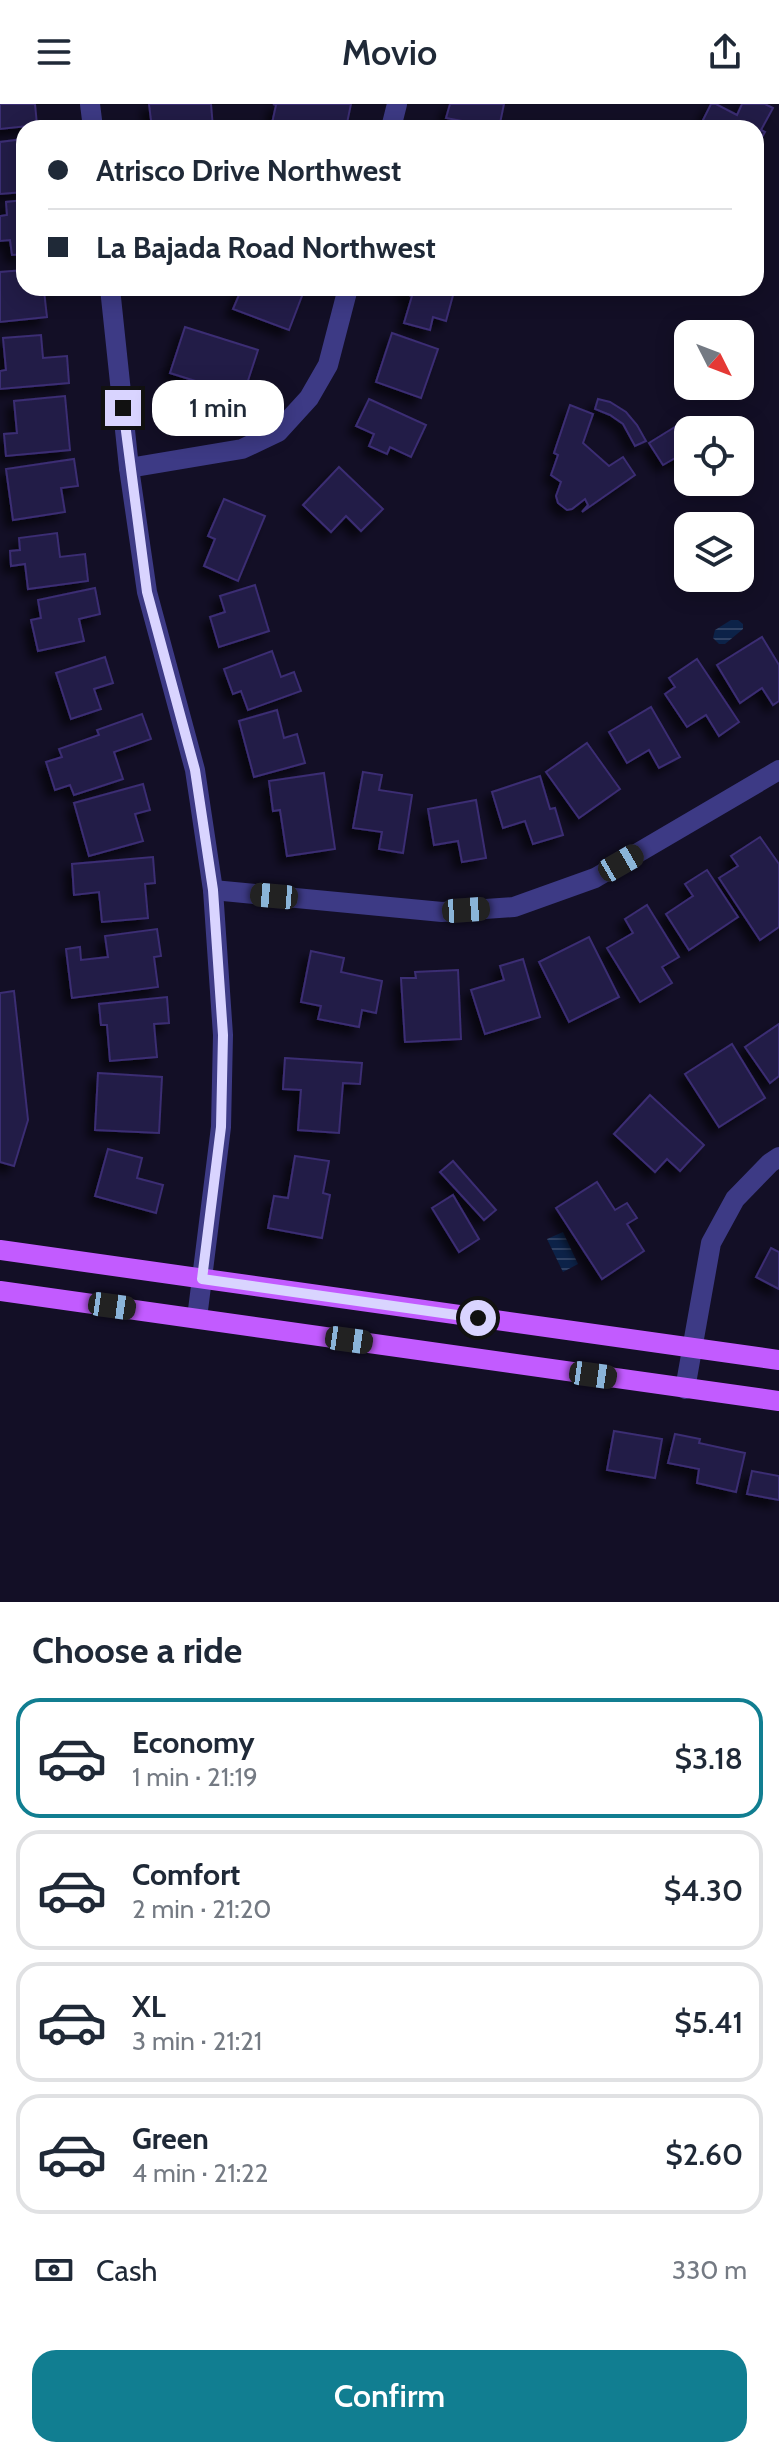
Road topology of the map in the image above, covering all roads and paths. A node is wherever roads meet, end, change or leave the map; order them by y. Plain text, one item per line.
1 (111, 296) edge
2 (346, 296) edge
3 (129, 468) junction
4 (779, 770) edge
5 (213, 890) junction
6 (779, 1157) edge
7 (0, 1250) edge
8 (202, 1279) junction
9 (0, 1291) edge
10 (197, 1318) junction
11 (693, 1348) junction
12 (779, 1360) edge
13 (685, 1389) junction
14 (779, 1401) edge

1 - 3 street
2 - 3 street
3 - 5 street
4 - 5 street
5 - 8 street
6 - 11 street
7 - 8 main road
8 - 10 street
8 - 11 main road
9 - 10 main road
10 - 13 main road
11 - 12 main road
11 - 13 street
13 - 14 main road

